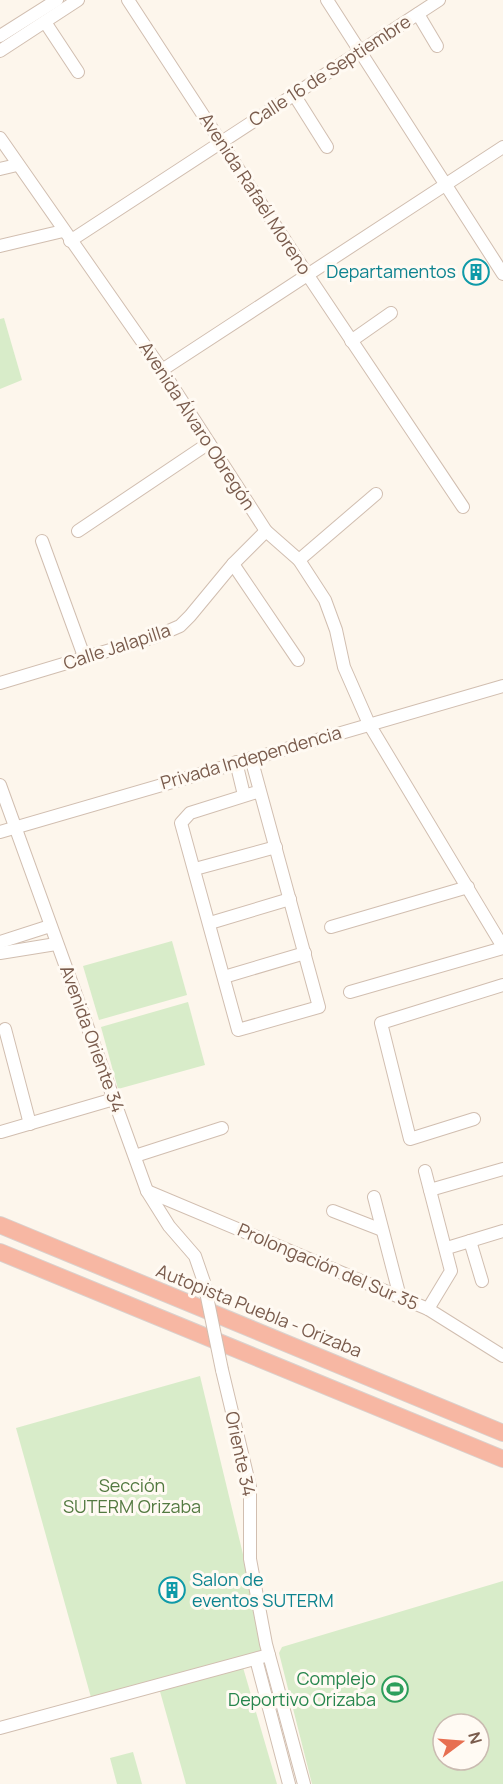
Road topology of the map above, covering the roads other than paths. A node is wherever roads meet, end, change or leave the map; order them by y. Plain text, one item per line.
1 (57, 0) edge
2 (78, 0) edge
3 (128, 0) edge
4 (327, 0) edge
5 (439, 0) edge
6 (417, 14) junction
7 (45, 22) junction
8 (0, 36) edge
9 (437, 46) dead end
10 (360, 50) junction
11 (0, 51) edge
12 (78, 72) dead end
13 (293, 93) junction
14 (0, 138) edge
15 (221, 142) junction
16 (327, 147) dead end
17 (503, 147) edge
18 (17, 165) junction
19 (0, 169) edge
20 (446, 183) junction
21 (63, 231) junction
22 (70, 242) junction
23 (0, 246) edge
24 (307, 274) junction
25 (503, 274) edge
26 (391, 313) dead end
27 (351, 341) junction
28 (162, 370) junction
29 (209, 443) junction
30 (376, 494) dead end
31 (463, 507) dead end
32 (78, 531) dead end
33 (266, 531) junction
34 (42, 541) dead end
35 (298, 560) junction
36 (233, 564) junction
37 (85, 659) junction
38 (298, 660) dead end
39 (0, 683) edge
40 (503, 686) edge
41 (369, 724) junction
42 (251, 758) junction
43 (236, 762) junction
44 (0, 785) edge
45 (260, 791) junction
46 (244, 795) junction
47 (14, 828) junction
48 (0, 832) edge
49 (276, 847) junction
50 (195, 869) junction
51 (468, 887) junction
52 (290, 899) junction
53 (210, 923) junction
54 (50, 926) junction
55 (331, 927) dead end
56 (0, 942) edge
57 (56, 944) junction
58 (503, 947) edge
59 (0, 953) edge
60 (305, 953) junction
61 (224, 977) junction
62 (503, 984) edge
63 (351, 992) dead end
64 (5, 1029) dead end
65 (114, 1098) junction
66 (474, 1119) dead end
67 (30, 1124) junction
68 (222, 1128) dead end
69 (1, 1132) edge
70 (135, 1155) junction
71 (503, 1169) edge
72 (425, 1171) dead end
73 (430, 1190) junction
74 (147, 1191) junction
75 (374, 1197) dead end
76 (333, 1211) dead end
77 (0, 1225) edge
78 (382, 1230) junction
79 (503, 1231) edge
80 (470, 1241) junction
81 (447, 1248) junction
82 (0, 1252) edge
83 (482, 1281) dead end
84 (204, 1282) joint
85 (400, 1297) junction
86 (428, 1309) junction
87 (503, 1356) edge
88 (503, 1433) edge
89 (503, 1459) edge
90 (269, 1655) junction
91 (256, 1659) junction
92 (285, 1711) junction
93 (271, 1715) junction
94 (0, 1728) edge
95 (303, 1780) edge
96 (289, 1782) edge

1 - 8 street
2 - 7 street
3 - 15 street, Avenida Rafaél Moreno
4 - 10 street
5 - 6 street, Calle 16 de Septiembre
6 - 9 street
6 - 10 street, Calle 16 de Septiembre
7 - 11 street
7 - 12 street
10 - 13 street, Calle 16 de Septiembre
10 - 20 street
13 - 15 street, Calle 16 de Septiembre
13 - 16 street
14 - 18 street, Avenida Álvaro Obregón
15 - 22 street, Calle 16 de Septiembre
15 - 24 street, Avenida Rafaél Moreno
17 - 20 street
18 - 19 street
18 - 21 street, Avenida Álvaro Obregón
20 - 24 street
20 - 25 street
21 - 22 street, Avenida Álvaro Obregón
21 - 23 street
22 - 28 street, Avenida Álvaro Obregón
24 - 27 street, Avenida Rafaél Moreno
24 - 28 street
26 - 27 street
27 - 31 street, Avenida Rafaél Moreno
28 - 29 street, Avenida Álvaro Obregón
29 - 32 street
29 - 33 street, Avenida Álvaro Obregón
30 - 35 street
33 - 35 street, Avenida Álvaro Obregón
33 - 36 street, Calle Jalapilla
34 - 37 street
35 - 41 street, Avenida Álvaro Obregón
36 - 37 street, Calle Jalapilla
36 - 38 street
37 - 39 street, Calle Jalapilla
40 - 41 street, Privada Independencia
41 - 42 street, Privada Independencia
41 - 51 street, Avenida Álvaro Obregón
42 - 43 street, Privada Independencia
42 - 45 street
43 - 46 street
43 - 47 street, Privada Independencia
44 - 47 street, Avenida Oriente 34
45 - 46 street
45 - 49 street
46 - 50 street
47 - 48 street, Privada Independencia
47 - 54 street, Avenida Oriente 34
49 - 50 street
49 - 52 street
50 - 53 street
51 - 55 street
51 - 58 street, Avenida Álvaro Obregón
52 - 53 street
52 - 60 street
53 - 61 street
54 - 56 street
54 - 57 street, Avenida Oriente 34
57 - 59 street
57 - 65 street, Avenida Oriente 34
58 - 63 street
60 - 61 street
60 - 61 street
62 - 66 street
64 - 67 street
65 - 67 street
65 - 70 street, Avenida Oriente 34
67 - 69 street
68 - 70 street
70 - 74 street, Avenida Oriente 34
71 - 73 street
72 - 73 street
73 - 81 street
74 - 84 street, Avenida Oriente 34
74 - 85 street, Prolongación del Sur 35
75 - 78 street
76 - 78 street
77 - 88 highway, Autopista Puebla - Orizaba
78 - 85 street
79 - 80 street
80 - 81 street
80 - 83 street
81 - 86 street
82 - 89 highway
84 - 90 street, Oriente 34, bridge
85 - 86 street, Prolongación del Sur 35
86 - 87 street, Prolongación del Sur 35
90 - 91 street
90 - 92 street, Oriente 34
91 - 93 street
91 - 94 street
92 - 93 street
92 - 95 street, Oriente 34
93 - 96 street
95 - 96 street

